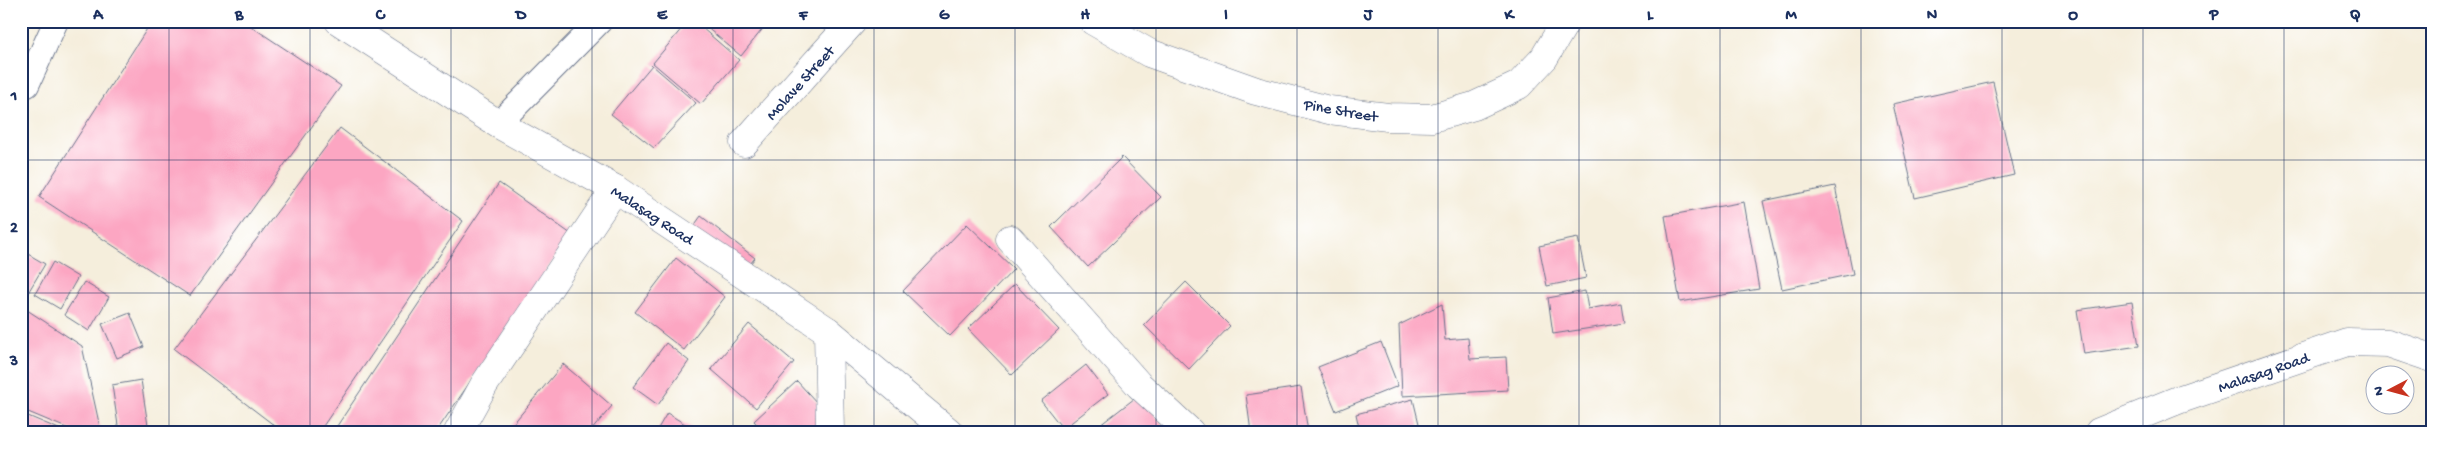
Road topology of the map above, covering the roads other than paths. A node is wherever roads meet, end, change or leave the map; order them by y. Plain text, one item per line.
1 (56, 21) edge
2 (339, 21) edge
3 (600, 21) edge
4 (854, 21) edge
5 (1093, 21) edge
6 (1566, 21) edge
7 (27, 85) dead end
8 (498, 124) junction
9 (744, 143) dead end
10 (615, 189) junction
11 (1010, 239) dead end
12 (828, 331) junction
13 (2432, 358) edge
14 (458, 432) edge
15 (830, 432) edge
16 (949, 432) edge
17 (1190, 432) edge
18 (2099, 432) edge

1 - 7 lane
2 - 8 street, Malasag Road
3 - 8 lane
4 - 9 street, Molave Street
5 - 6 street, Pine Street
8 - 10 street, Malasag Road
10 - 12 street, Malasag Road
10 - 14 street
11 - 17 street
12 - 15 street
12 - 16 street, Malasag Road
13 - 18 street, Malasag Road

